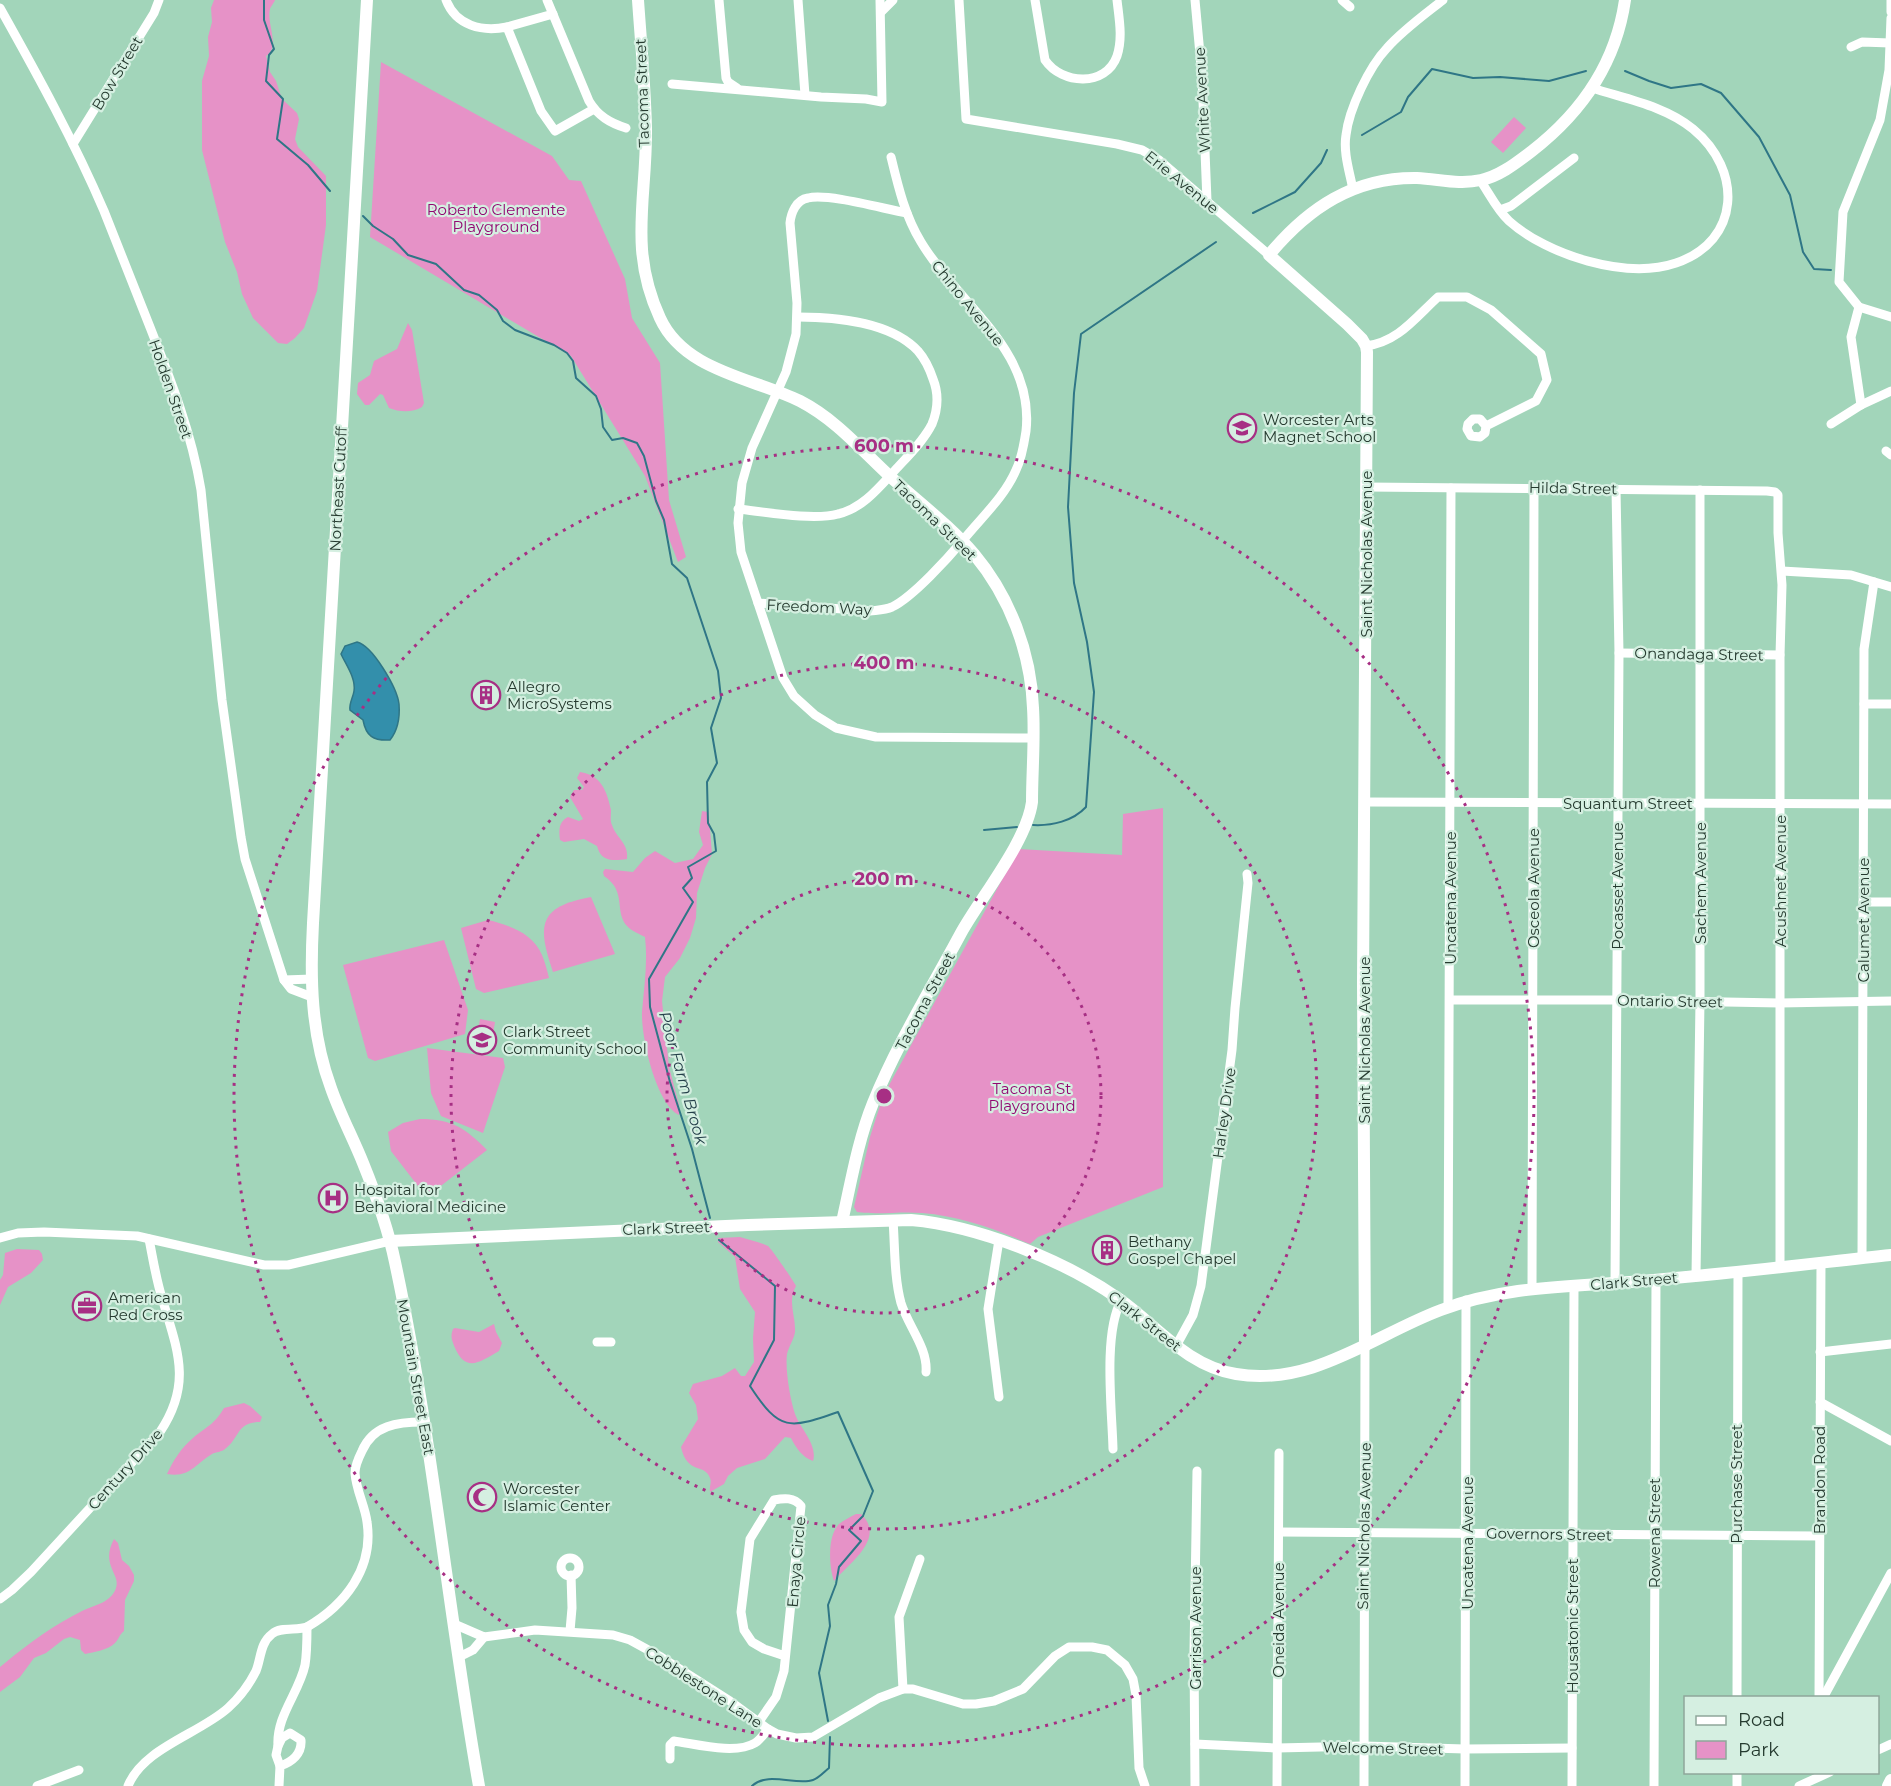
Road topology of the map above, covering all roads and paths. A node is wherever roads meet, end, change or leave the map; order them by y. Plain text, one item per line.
1 (159, 0) edge
2 (367, 0) edge
3 (446, 0) edge
4 (547, 0) edge
5 (638, 0) edge
6 (719, 0) edge
7 (798, 0) edge
8 (880, 0) edge
9 (893, 0) edge
10 (958, 0) edge
11 (1035, 0) edge
12 (1117, 0) edge
13 (1195, 0) edge
14 (1342, 0) edge
15 (1443, 0) edge
16 (1625, 0) edge
17 (1891, 0) edge
18 (1350, 7) dead end
19 (0, 8) edge
20 (882, 11) junction
21 (1891, 12) edge
22 (553, 14) junction
23 (1891, 18) edge
24 (507, 27) junction
25 (1890, 43) edge
26 (1851, 47) dead end
27 (672, 84) dead end
28 (1592, 88) junction
29 (739, 89) junction
30 (805, 95) junction
31 (594, 109) junction
32 (626, 128) dead end
33 (73, 144) junction
34 (891, 157) dead end
35 (1574, 158) dead end
36 (1480, 180) junction
37 (1353, 190) junction
38 (1207, 201) junction
39 (1500, 210) junction
40 (907, 213) junction
41 (1269, 255) junction
42 (1858, 307) junction
43 (1891, 316) edge
44 (798, 317) junction
45 (1366, 346) junction
46 (776, 391) junction
47 (1891, 391) edge
48 (1861, 405) junction
49 (1831, 424) dead end
50 (1486, 426) dead end
51 (890, 476) junction
52 (1366, 487) junction
53 (1451, 488) junction
54 (1534, 488) junction
55 (1616, 489) junction
56 (1700, 490) junction
57 (1778, 495) joint
58 (738, 509) junction
59 (962, 542) junction
60 (1782, 571) junction
61 (1874, 582) junction
62 (1891, 587) edge
63 (758, 603) junction
64 (1619, 653) junction
65 (1700, 654) junction
66 (1780, 655) junction
67 (1864, 704) junction
68 (1891, 704) edge
69 (1033, 738) junction
70 (1365, 802) junction
71 (1450, 802) junction
72 (1533, 803) junction
73 (1617, 803) junction
74 (1700, 803) junction
75 (1781, 804) junction
76 (1891, 804) edge
77 (1863, 805) junction
78 (1248, 874) dead end
79 (1863, 902) junction
80 (1891, 902) edge
81 (312, 979) junction
82 (284, 980) junction
83 (312, 997) junction
84 (1450, 1000) junction
85 (1617, 1000) junction
86 (1533, 1001) junction
87 (1700, 1001) junction
88 (1863, 1001) junction
89 (1891, 1001) edge
90 (1780, 1003) junction
91 (893, 1220) junction
92 (842, 1221) junction
93 (0, 1238) edge
94 (148, 1239) junction
95 (999, 1240) junction
96 (390, 1241) junction
97 (1891, 1255) edge
98 (1862, 1258) junction
99 (1821, 1262) junction
100 (1780, 1267) junction
101 (1738, 1271) junction
102 (1696, 1276) junction
103 (1656, 1280) junction
104 (1615, 1284) junction
105 (1574, 1287) junction
106 (1532, 1289) junction
107 (1466, 1300) junction
108 (1121, 1301) junction
109 (1448, 1307) junction
110 (597, 1342) dead end
111 (611, 1342) dead end
112 (1891, 1344) edge
113 (1176, 1346) junction
114 (1365, 1346) junction
115 (1820, 1352) junction
116 (926, 1372) dead end
117 (999, 1397) dead end
118 (1820, 1402) junction
119 (423, 1422) junction
120 (1891, 1441) edge
121 (1113, 1449) dead end
122 (1279, 1453) dead end
123 (1197, 1471) dead end
124 (1279, 1532) junction
125 (1467, 1532) junction
126 (1363, 1534) junction
127 (1572, 1535) junction
128 (1654, 1535) junction
129 (1736, 1536) junction
130 (1819, 1536) junction
131 (920, 1558) dead end
132 (1891, 1573) edge
133 (571, 1575) dead end
134 (0, 1599) edge
135 (454, 1624) junction
136 (308, 1627) junction
137 (570, 1631) junction
138 (484, 1637) junction
139 (785, 1656) junction
140 (459, 1657) junction
141 (903, 1689) junction
142 (1737, 1696) edge
143 (1819, 1696) edge
144 (1824, 1696) edge
145 (758, 1723) junction
146 (768, 1729) junction
147 (1195, 1744) junction
148 (278, 1746) junction
149 (1364, 1746) junction
150 (1277, 1748) junction
151 (1572, 1748) junction
152 (1465, 1749) junction
153 (670, 1759) dead end
154 (280, 1766) junction
155 (79, 1770) dead end
156 (58, 1776) junction
157 (1819, 1776) edge
158 (1891, 1780) edge
159 (37, 1786) edge
160 (63, 1786) edge
161 (128, 1786) edge
162 (279, 1786) edge
163 (479, 1786) edge
164 (1145, 1786) edge
165 (1195, 1786) edge
166 (1277, 1786) edge
167 (1364, 1786) edge
168 (1465, 1786) edge
169 (1572, 1786) edge
170 (1654, 1786) edge
171 (1800, 1786) edge
172 (1888, 1786) edge

1 - 33 street, Bow Street
2 - 81 street, Northeast Cutoff
3 - 24 street
4 - 22 street
5 - 46 street, Tacoma Street
6 - 29 street
7 - 30 street
8 - 20 street
9 - 20 street
10 - 38 street, Erie Avenue
11 - 12 street
13 - 38 street, White Avenue
14 - 18 street
15 - 37 street
16 - 28 street
17 - 21 street
19 - 33 street, Holden Street
20 - 30 street
22 - 24 street
22 - 31 street
23 - 25 street
24 - 31 street
25 - 26 street
25 - 42 street
27 - 29 street
28 - 36 street
28 - 39 street
29 - 30 street
31 - 32 street
33 - 82 street, Holden Street
34 - 40 street, Chino Avenue
35 - 39 street
36 - 37 street
36 - 39 street
37 - 41 street
38 - 41 street, Erie Avenue
40 - 44 street
40 - 59 street, Chino Avenue
41 - 45 street, Erie Avenue
42 - 43 street
42 - 48 street
44 - 46 street
44 - 51 street
45 - 50 street
45 - 52 street, Saint Nicholas Avenue
46 - 51 street, Tacoma Street
46 - 58 street
47 - 48 street
48 - 49 street
51 - 58 street
51 - 59 street, Tacoma Street
52 - 53 street, Hilda Street
52 - 70 street, Saint Nicholas Avenue
53 - 54 street, Hilda Street
53 - 71 street, Uncatena Avenue
54 - 55 street, Hilda Street
54 - 72 street, Osceola Avenue
55 - 56 street, Hilda Street
55 - 64 street, Pocasset Avenue
56 - 57 street, Hilda Street
56 - 65 street, Sachem Avenue
57 - 60 street, Acushnet Avenue
58 - 63 street
59 - 63 street, Freedom Way
59 - 69 street, Tacoma Street
60 - 61 street
60 - 66 street, Acushnet Avenue
61 - 62 street
61 - 67 street, Calumet Avenue
63 - 69 street
64 - 65 street, Onandaga Street
64 - 73 street, Pocasset Avenue
65 - 66 street, Onandaga Street
65 - 74 street, Sachem Avenue
66 - 75 street, Acushnet Avenue
67 - 68 street
67 - 77 street, Calumet Avenue
69 - 92 street, Tacoma Street
70 - 71 street, Squantum Street
70 - 114 street, Saint Nicholas Avenue
71 - 72 street, Squantum Street
71 - 84 street, Uncatena Avenue
72 - 73 street, Squantum Street
72 - 86 street, Osceola Avenue
73 - 74 street, Squantum Street
73 - 85 street, Pocasset Avenue
74 - 75 street, Squantum Street
74 - 87 street, Sachem Avenue
75 - 77 street, Squantum Street
75 - 90 street, Acushnet Avenue
76 - 77 street, Squantum Street
77 - 79 street, Calumet Avenue
78 - 113 street, Harley Drive
79 - 80 street
79 - 88 street, Calumet Avenue
81 - 82 street
81 - 83 street, Mountain Street East
82 - 83 street
83 - 96 street, Mountain Street East
84 - 86 street, Ontario Street
84 - 109 street, Uncatena Avenue
85 - 86 street, Ontario Street
85 - 87 street, Ontario Street
85 - 104 street, Pocasset Avenue
86 - 106 street, Osceola Avenue
87 - 90 street, Ontario Street
87 - 102 street, Sachem Avenue
88 - 89 street, Ontario Street
88 - 90 street, Ontario Street
88 - 98 street, Calumet Avenue
90 - 100 street, Acushnet Avenue
91 - 92 street, Clark Street
91 - 95 street, Clark Street
91 - 116 street
92 - 96 street, Clark Street
93 - 94 street
94 - 96 street
94 - 134 street, Century Drive
95 - 108 street, Clark Street
95 - 117 street
96 - 119 street, Mountain Street East
97 - 98 street, Clark Street
98 - 99 street, Clark Street
99 - 100 street, Clark Street
99 - 115 street, Brandon Road
100 - 101 street, Clark Street
101 - 102 street, Clark Street
101 - 129 street, Purchase Street
102 - 103 street, Clark Street
103 - 104 street, Clark Street
103 - 128 street, Rowena Street
104 - 105 street, Clark Street
105 - 106 street, Clark Street
105 - 127 street, Housatonic Street
106 - 107 street, Clark Street
107 - 109 street, Clark Street
107 - 125 street, Uncatena Avenue
108 - 113 street, Clark Street
108 - 121 street
109 - 114 street, Clark Street
110 - 111 street
112 - 115 street
113 - 114 street, Clark Street
114 - 126 street, Saint Nicholas Avenue
115 - 118 street, Brandon Road
118 - 120 street
118 - 130 street, Brandon Road
119 - 135 street, Mountain Street East
119 - 136 street
122 - 124 street, Oneida Avenue
123 - 147 street, Garrison Avenue
124 - 126 street, Governors Street
124 - 150 street, Oneida Avenue
125 - 126 street, Governors Street
125 - 127 street, Governors Street
125 - 152 street, Uncatena Avenue
126 - 149 street, Saint Nicholas Avenue
127 - 128 street, Governors Street
127 - 151 street, Housatonic Street
128 - 129 street, Governors Street
128 - 170 street, Rowena Street
129 - 130 street, Governors Street
129 - 142 street, Purchase Street
130 - 143 street, Brandon Road
131 - 141 street
132 - 144 street
133 - 137 street
135 - 138 street
135 - 140 street, Mountain Street East
136 - 148 street
136 - 161 street
137 - 138 street, Cobblestone Lane
137 - 145 street, Cobblestone Lane
138 - 140 street
139 - 139 street, Enaya Circle
139 - 145 street, Enaya Circle
140 - 163 street, Mountain Street East
141 - 146 street, Cobblestone Lane
141 - 164 street, Cobblestone Lane
145 - 146 street, Cobblestone Lane
146 - 153 street
147 - 150 street, Welcome Street
147 - 165 street, Garrison Avenue
148 - 154 street
148 - 154 street
149 - 150 street, Welcome Street
149 - 152 street, Welcome Street
149 - 167 street, Saint Nicholas Avenue
150 - 166 street, Oneida Avenue
151 - 152 street, Welcome Street
151 - 169 street, Housatonic Street
152 - 168 street, Uncatena Avenue
154 - 162 street
155 - 156 street
156 - 159 street
156 - 160 street
157 - 171 street
158 - 172 street

